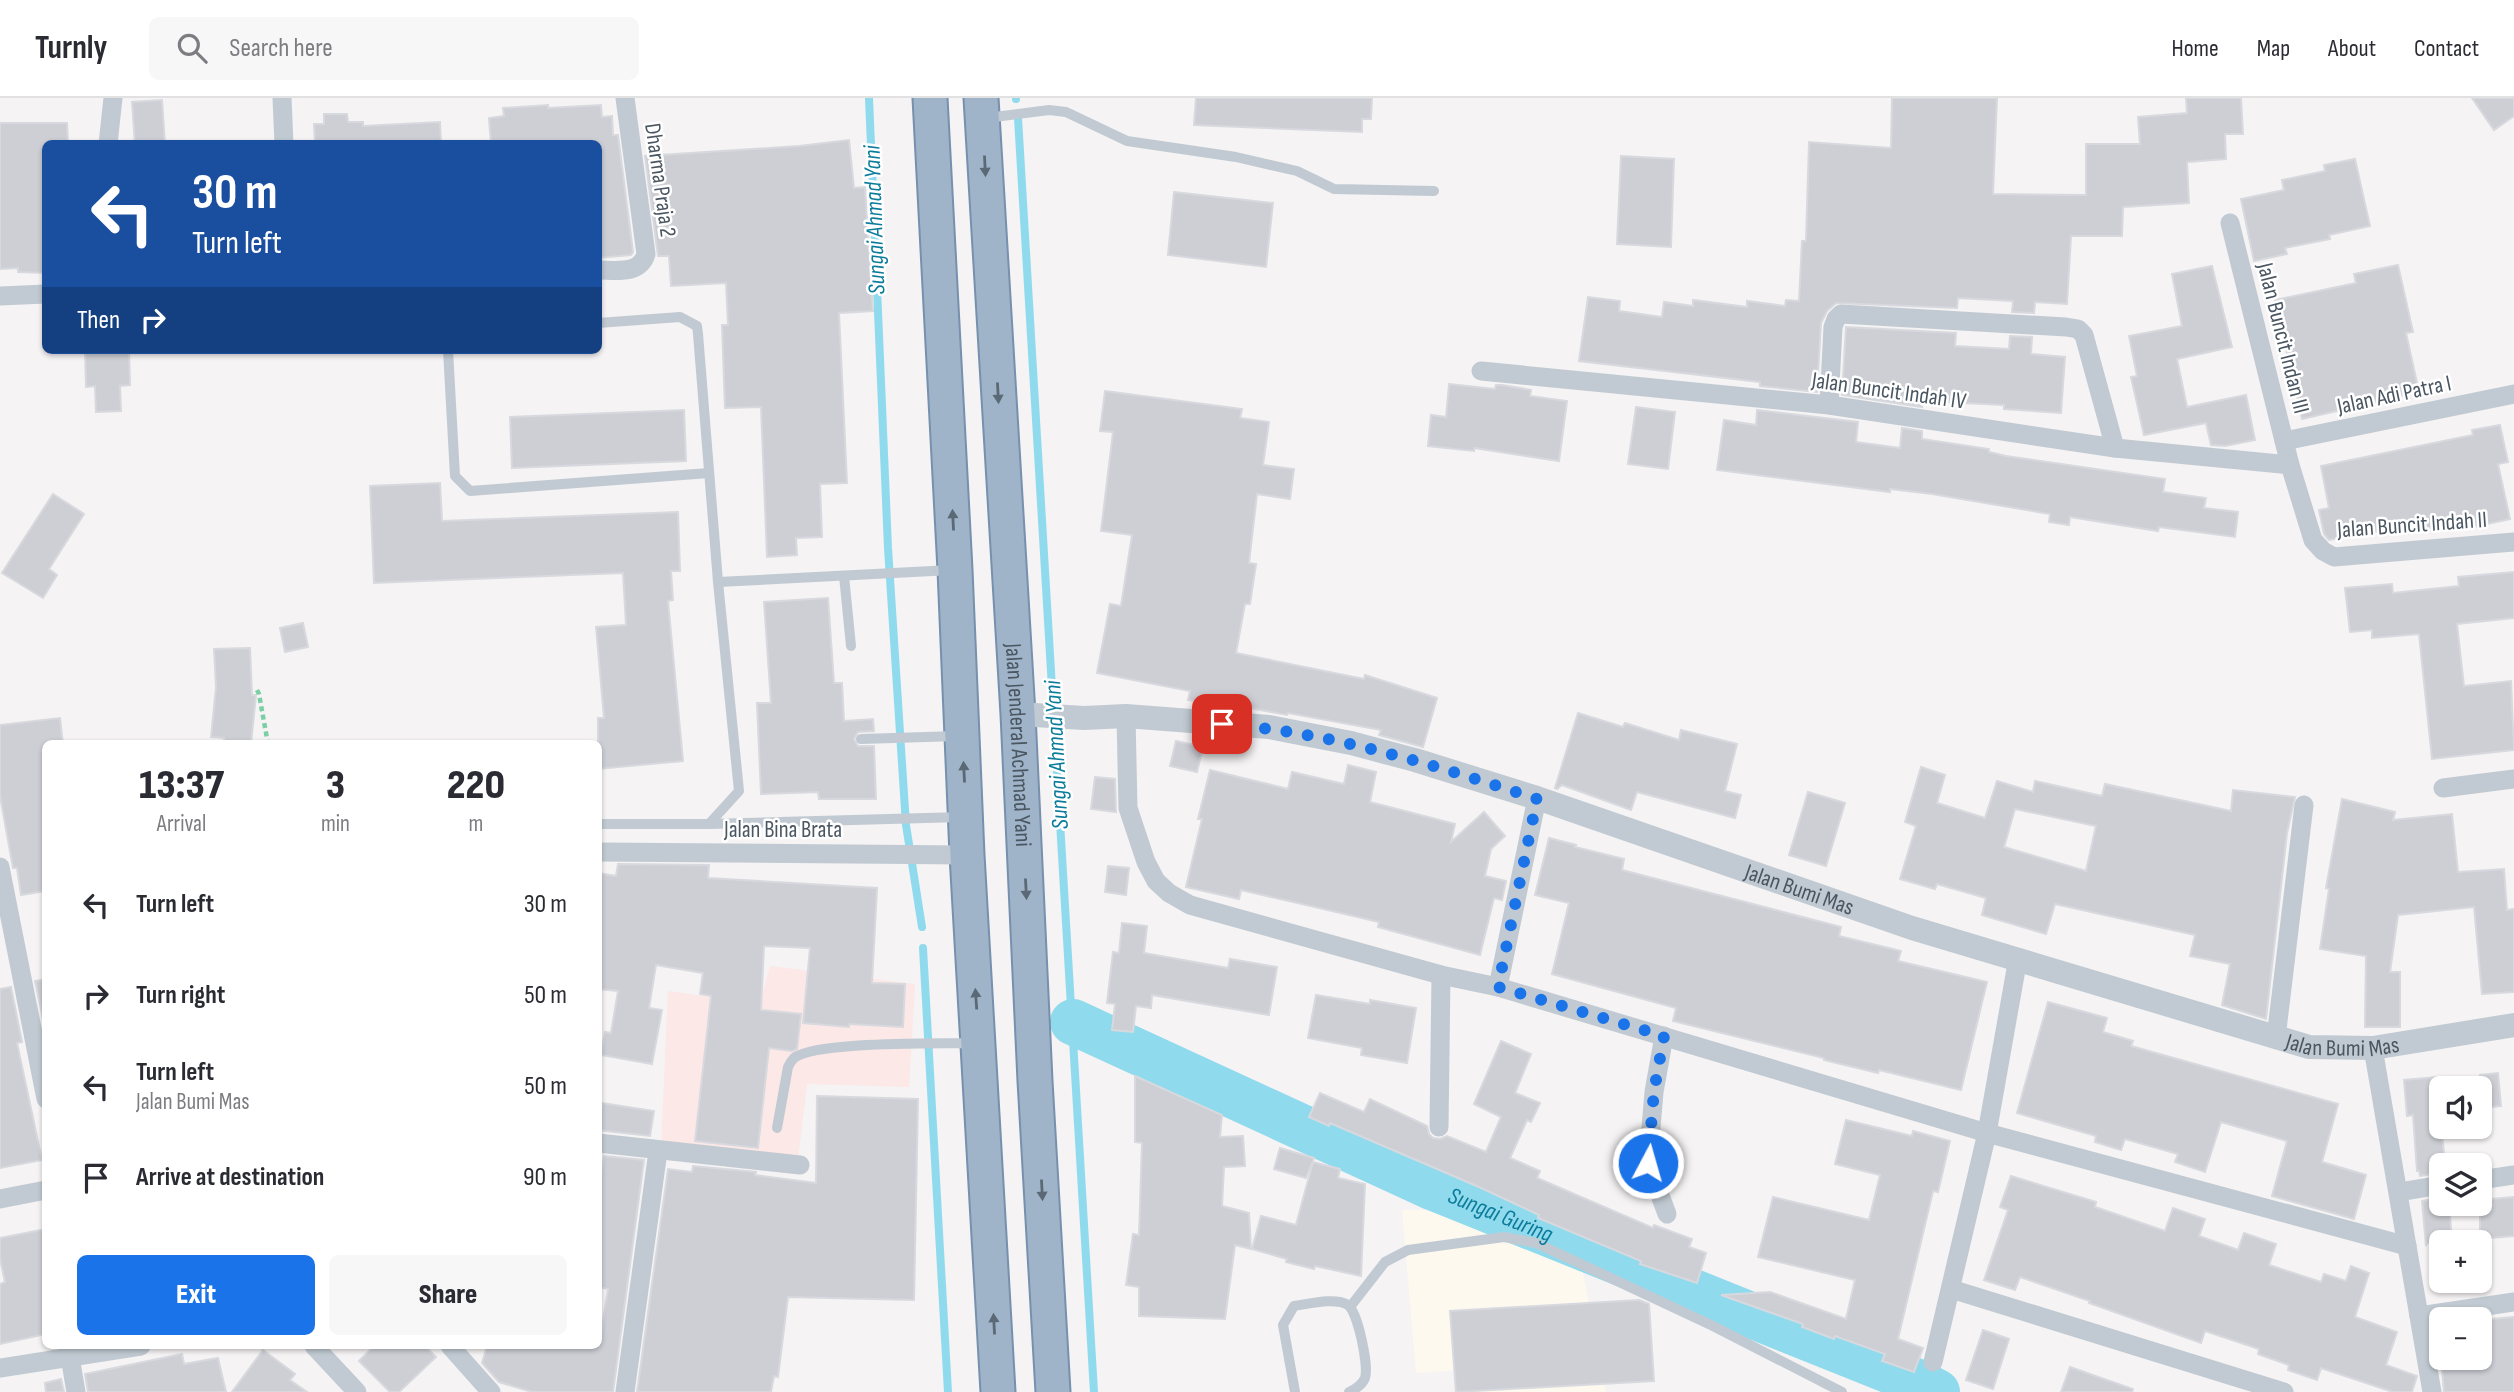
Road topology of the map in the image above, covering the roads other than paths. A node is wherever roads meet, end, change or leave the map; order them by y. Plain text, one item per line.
1 (113, 98) edge
2 (282, 98) edge
3 (625, 98) edge
4 (930, 98) edge
5 (982, 108) edge
6 (108, 140) edge
7 (284, 140) edge
8 (1434, 191) dead end
9 (2230, 223) dead end
10 (602, 270) edge
11 (42, 294) edge
12 (0, 296) edge
13 (602, 323) edge
14 (448, 354) edge
15 (1481, 371) dead end
16 (2514, 394) edge
17 (1829, 405) junction
18 (2284, 441) junction
19 (2115, 447) junction
20 (2290, 465) junction
21 (709, 473) junction
22 (2514, 542) edge
23 (955, 570) junction
24 (844, 576) junction
25 (718, 582) junction
26 (851, 646) dead end
27 (1030, 716) junction
28 (1126, 716) junction
29 (962, 736) junction
30 (862, 739) dead end
31 (2514, 779) edge
32 (2443, 788) dead end
33 (1537, 799) junction
34 (2304, 806) dead end
35 (967, 817) junction
36 (602, 824) edge
37 (709, 824) junction
38 (602, 852) edge
39 (952, 855) junction
40 (0, 867) edge
41 (2018, 958) junction
42 (1441, 975) junction
43 (1498, 987) junction
44 (2514, 1025) edge
45 (1664, 1036) junction
46 (2276, 1038) junction
47 (979, 1043) junction
48 (2373, 1048) junction
49 (42, 1079) edge
50 (1035, 1081) junction
51 (981, 1085) junction
52 (1440, 1127) dead end
53 (777, 1128) dead end
54 (1987, 1133) junction
55 (1039, 1141) junction
56 (602, 1144) edge
57 (984, 1144) junction
58 (658, 1151) junction
59 (800, 1165) dead end
60 (2514, 1175) edge
61 (2492, 1178) edge
62 (2429, 1187) edge
63 (42, 1191) edge
64 (2399, 1192) junction
65 (0, 1199) edge
66 (1667, 1214) dead end
67 (2407, 1247) junction
68 (1951, 1289) junction
69 (2514, 1302) edge
70 (1350, 1307) junction
71 (2419, 1316) junction
72 (122, 1349) edge
73 (317, 1349) edge
74 (453, 1349) edge
75 (70, 1357) junction
76 (1933, 1362) dead end
77 (0, 1368) edge
78 (76, 1392) edge
79 (357, 1392) edge
80 (491, 1392) edge
81 (625, 1392) edge
82 (998, 1392) edge
83 (1053, 1392) edge
84 (1295, 1392) edge
85 (1349, 1392) edge
86 (1842, 1392) edge
87 (2284, 1392) edge
88 (2432, 1392) edge

1 - 6 street
2 - 7 street
3 - 10 street, Dharma Praja 2
23 -> 4 highway
5 - 8 lane
5 -> 27 highway, Jalan Jenderal Achmad Yani
9 - 18 street, Jalan Buncit Indan III
11 - 12 street
13 - 21 lane
14 - 21 lane
15 - 17 street, Jalan Buncit Indah IV
16 - 18 street, Jalan Adi Patra I
17 - 19 street, Jalan Buncit Indah IV
17 - 19 street
18 - 20 street, Jalan Buncit Indan III
19 - 20 street, Jalan Buncit Indah IV
20 - 22 street, Jalan Buncit Indah II
21 - 25 lane
23 - 24 lane
23 - 29 highway
24 - 25 lane
24 - 26 lane
25 - 37 lane
27 - 28 street, Jalan Bumi Mas
27 -> 50 highway, Jalan Jenderal Achmad Yani
28 - 33 street, Jalan Bumi Mas
28 - 42 street
29 - 30 lane
35 -> 29 highway
31 - 32 street
33 - 41 street, Jalan Bumi Mas
33 - 43 street
34 - 46 street
35 - 37 lane
35 - 39 highway
36 - 37 lane
38 - 39 street, Jalan Bina Brata
47 -> 39 highway
40 - 49 street
41 - 46 street, Jalan Bumi Mas
41 - 54 street
42 - 43 street
42 - 52 street
43 - 45 street
44 - 48 street, Jalan Bumi Mas
45 - 54 street
45 - 66 street
46 - 48 street, Jalan Bumi Mas
47 - 51 highway
47 - 53 lane
48 - 64 street
50 - 51 highway
50 - 55 highway, Jalan Jenderal Achmad Yani
51 - 57 highway
54 - 67 street
54 - 68 street
55 - 57 highway
55 -> 83 highway, Jalan Jenderal Achmad Yani
56 - 58 street
82 -> 57 highway
58 - 59 street
58 - 81 street
60 - 61 street
62 - 64 street
63 - 65 street
64 - 67 street
67 - 71 street
68 - 76 street
68 - 87 street
69 - 71 street
70 - 84 lane
70 - 85 lane
70 - 86 lane
71 - 88 street
72 - 75 street
73 - 79 street
74 - 80 street
75 - 77 street
75 - 78 street

